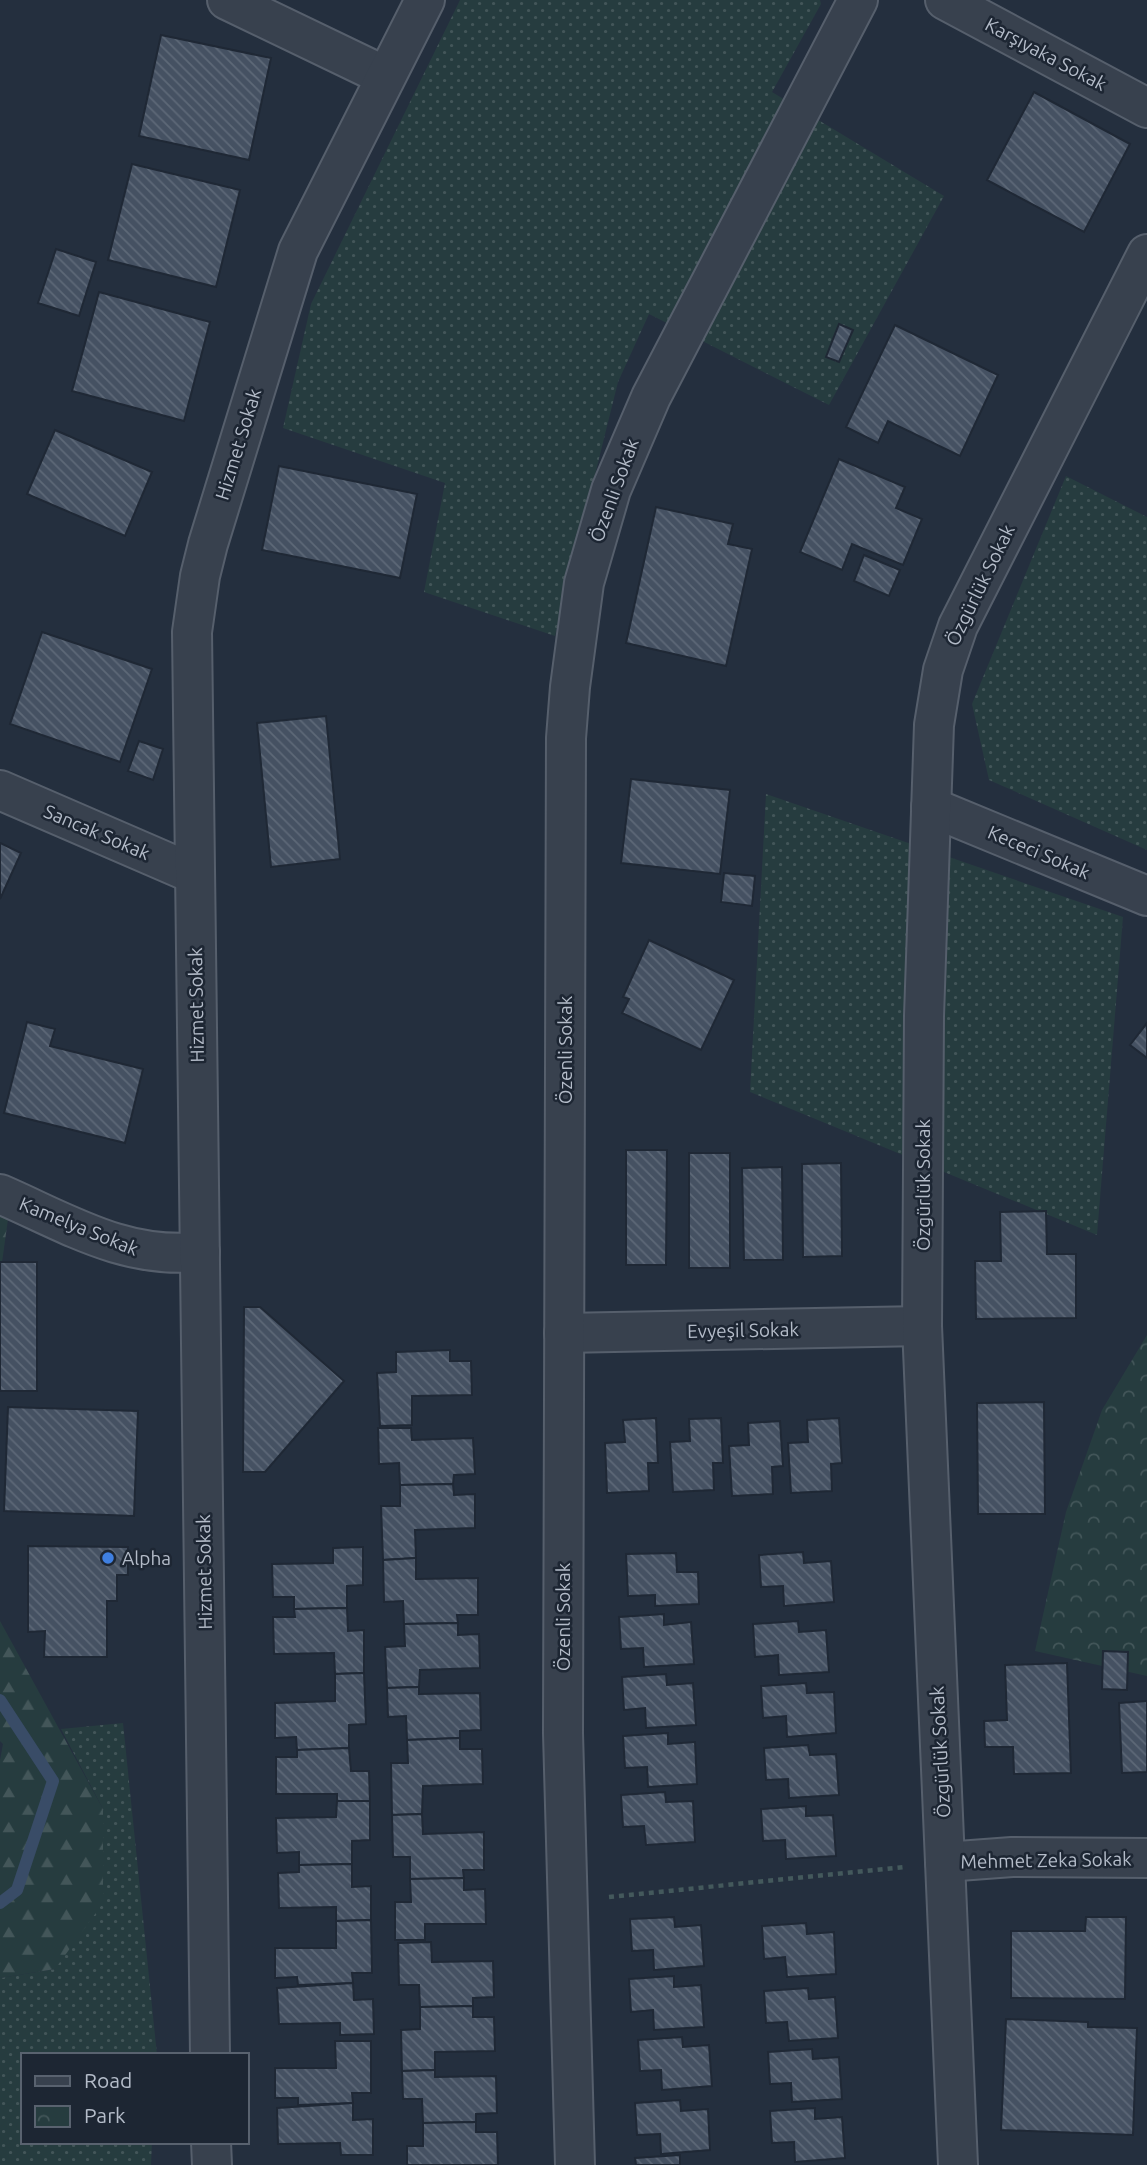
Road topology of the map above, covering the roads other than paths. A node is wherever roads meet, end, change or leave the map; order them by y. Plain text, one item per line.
1 (227, 0) edge
2 (425, 0) edge
3 (858, 0) edge
4 (945, 0) edge
5 (384, 76) junction
6 (1147, 108) edge
7 (1147, 254) edge
8 (0, 790) edge
9 (931, 807) junction
10 (194, 874) junction
11 (1147, 896) edge
12 (0, 1194) edge
13 (200, 1252) junction
14 (922, 1326) junction
15 (564, 1333) junction
16 (1147, 1858) edge
17 (945, 1862) junction
18 (210, 2053) edge
19 (211, 2144) edge
20 (212, 2165) edge
21 (575, 2165) edge
22 (958, 2165) edge

1 - 5 street
2 - 5 street, Hizmet Sokak
3 - 15 street, Özenli Sokak
4 - 6 street, Karşıyaka Sokak
5 - 10 street, Hizmet Sokak
7 - 9 street, Özgürlük Sokak
8 - 10 street, Sancak Sokak
9 - 11 street, Kececi Sokak
9 - 14 street, Özgürlük Sokak
10 - 13 street, Hizmet Sokak
12 - 13 street, Kamelya Sokak
13 - 18 street, Hizmet Sokak
14 - 15 street, Evyeşil Sokak
14 - 17 street, Özgürlük Sokak
15 - 21 street, Özenli Sokak
16 - 17 street, Mehmet Zeka Sokak
17 - 22 street, Özgürlük Sokak
19 - 20 street

